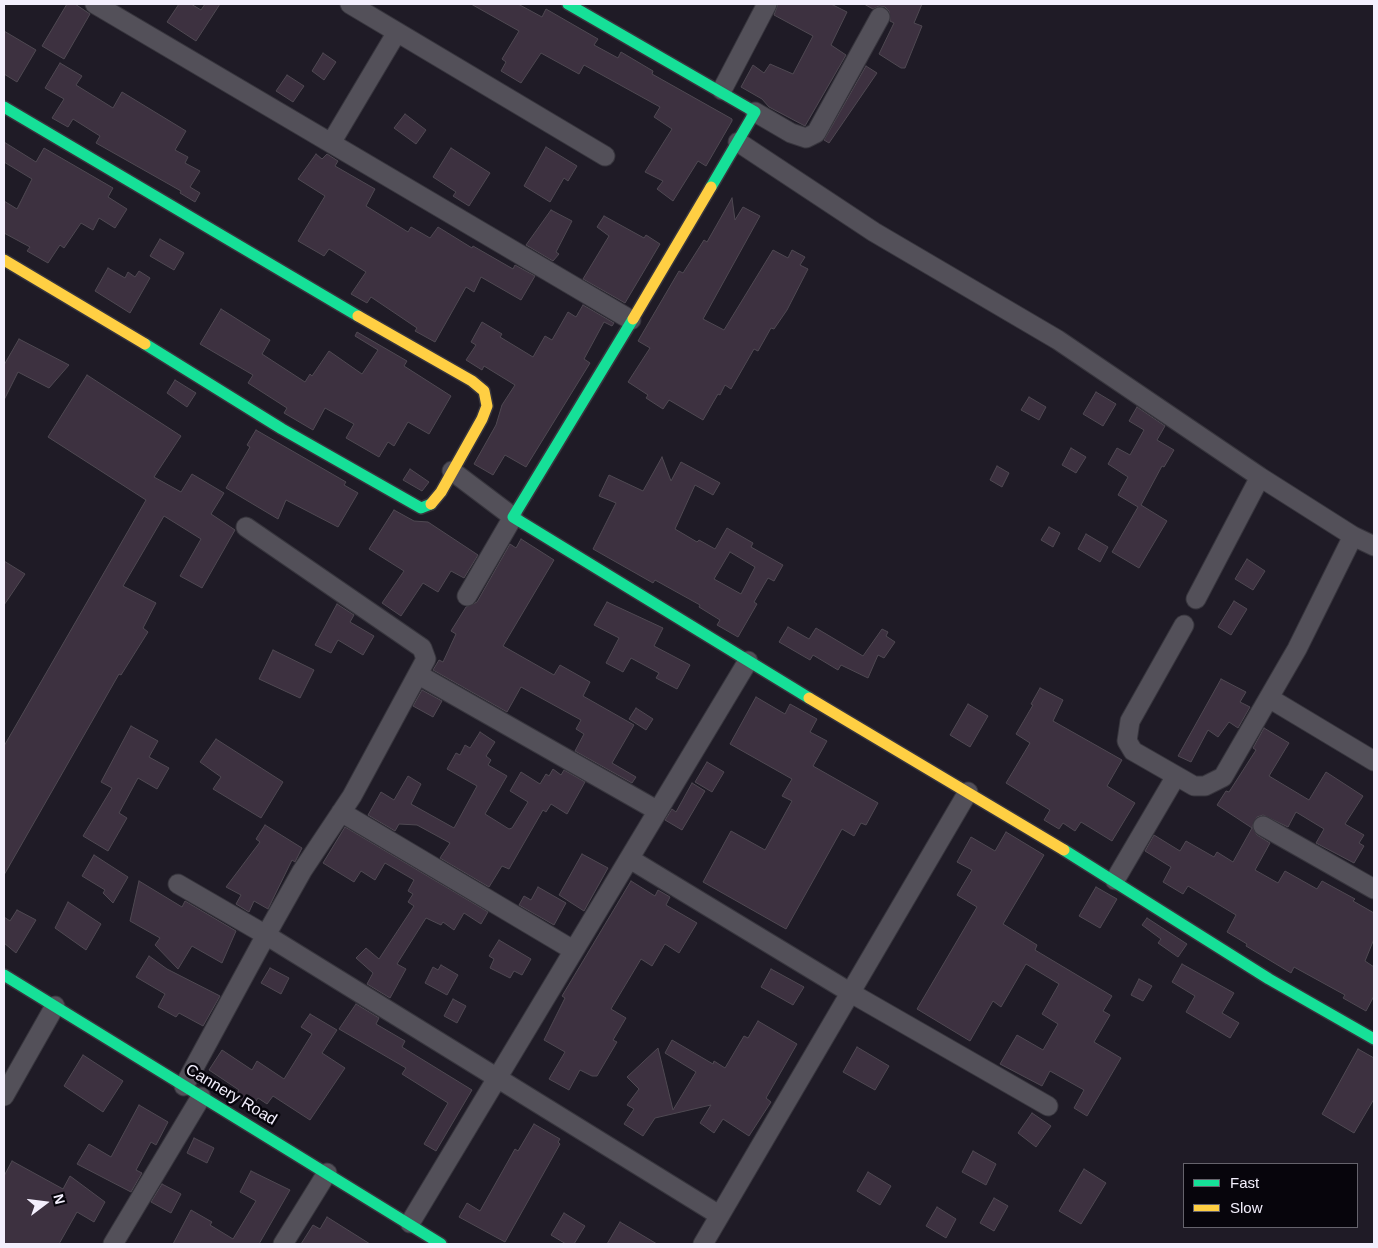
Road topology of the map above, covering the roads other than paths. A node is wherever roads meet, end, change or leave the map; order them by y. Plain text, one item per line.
1 (95, 4) edge
2 (350, 4) edge
3 (568, 4) edge
4 (767, 4) edge
5 (591, 10) edge
6 (880, 17) dead end
7 (397, 32) junction
8 (722, 90) junction
9 (4, 107) edge
10 (755, 112) junction
11 (738, 142) junction
12 (331, 143) junction
13 (605, 156) dead end
14 (4, 260) edge
15 (631, 320) junction
16 (452, 471) junction
17 (1260, 477) junction
18 (513, 517) junction
19 (246, 527) dead end
20 (1353, 536) junction
21 (1374, 546) edge
22 (467, 596) dead end
23 (1196, 599) dead end
24 (1184, 625) dead end
25 (748, 661) junction
26 (419, 675) junction
27 (1269, 698) junction
28 (1374, 761) edge
29 (1176, 776) junction
30 (968, 792) junction
31 (658, 811) junction
32 (341, 812) junction
33 (1263, 826) dead end
34 (630, 859) junction
35 (1115, 880) junction
36 (178, 884) dead end
37 (1374, 888) edge
38 (266, 935) junction
39 (573, 950) junction
40 (4, 975) edge
41 (851, 993) junction
42 (55, 1006) junction
43 (1374, 1039) edge
44 (498, 1080) junction
45 (184, 1086) junction
46 (4, 1096) edge
47 (201, 1097) junction
48 (1048, 1106) dead end
49 (327, 1173) junction
50 (719, 1216) junction
51 (410, 1223) junction
52 (113, 1244) edge
53 (283, 1244) edge
54 (441, 1244) edge
55 (703, 1244) edge

1 - 12 street
2 - 7 street
3 - 5 street
4 - 8 street
5 - 8 street
6 - 10 street
7 - 12 street
7 - 13 street
8 - 10 street
9 - 16 street
10 - 11 street
11 - 15 street
11 - 17 street
12 - 15 street
14 - 16 street
15 - 18 street
16 - 18 street
17 - 20 street
17 - 23 street
18 - 22 street
18 - 25 street
19 - 26 street
20 - 21 street
20 - 27 street
24 - 29 street
25 - 30 street
25 - 31 street
26 - 31 street
26 - 32 street
27 - 28 street
27 - 29 street
29 - 35 street
30 - 35 street
30 - 41 street
31 - 34 street
32 - 38 street
32 - 39 street
33 - 37 street
34 - 39 street
34 - 41 street
35 - 43 street
36 - 38 street
38 - 44 street
38 - 45 street
39 - 44 street
40 - 42 street, Cannery Road
41 - 48 street
41 - 50 street
42 - 45 street, Cannery Road
42 - 46 street
44 - 50 street
44 - 51 street
45 - 47 street, Cannery Road
47 - 49 street, Cannery Road
47 - 52 street
49 - 51 street, Cannery Road
49 - 53 street
50 - 55 street
51 - 54 street, Cannery Road

